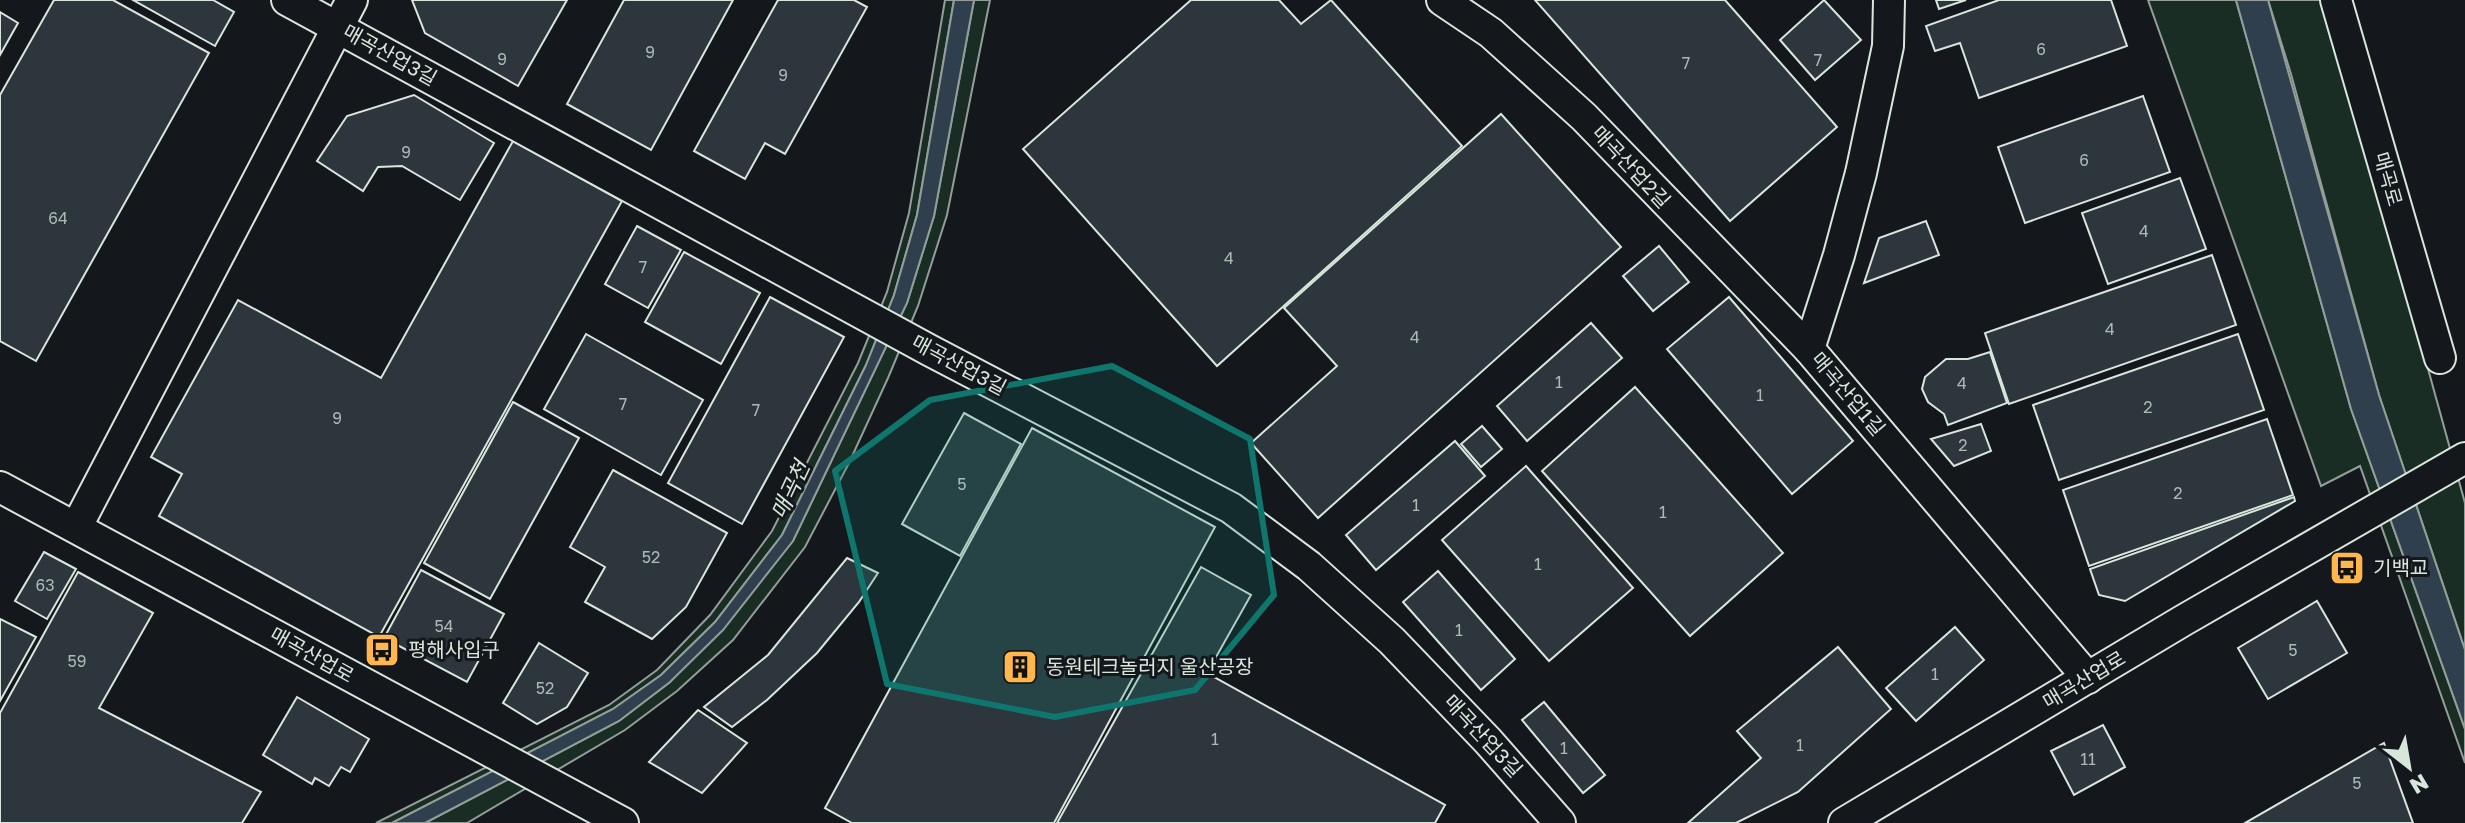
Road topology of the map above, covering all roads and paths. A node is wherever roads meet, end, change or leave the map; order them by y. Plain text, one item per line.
1 (287, 0) edge
2 (352, 0) edge
3 (1442, 0) edge
4 (1889, 0) edge
5 (2336, 0) edge
6 (338, 26) junction
7 (1809, 349) junction
8 (2440, 358) dead end
9 (2465, 458) edge
10 (0, 487) edge
11 (77, 526) junction
12 (2088, 678) junction
13 (623, 823) edge
14 (1560, 823) edge
15 (1844, 823) edge

1 - 6 street, 매곡산업3길
2 - 6 street
3 - 7 street, 매곡산업2길
4 - 7 street, 매곡산업1길
5 - 8 street, 매곡로
6 - 11 street
6 - 14 street, 매곡산업3길
7 - 12 street, 매곡산업1길
9 - 12 street, 매곡산업로
10 - 11 street, 매곡산업로
11 - 13 street, 매곡산업로
12 - 15 street, 매곡산업로

